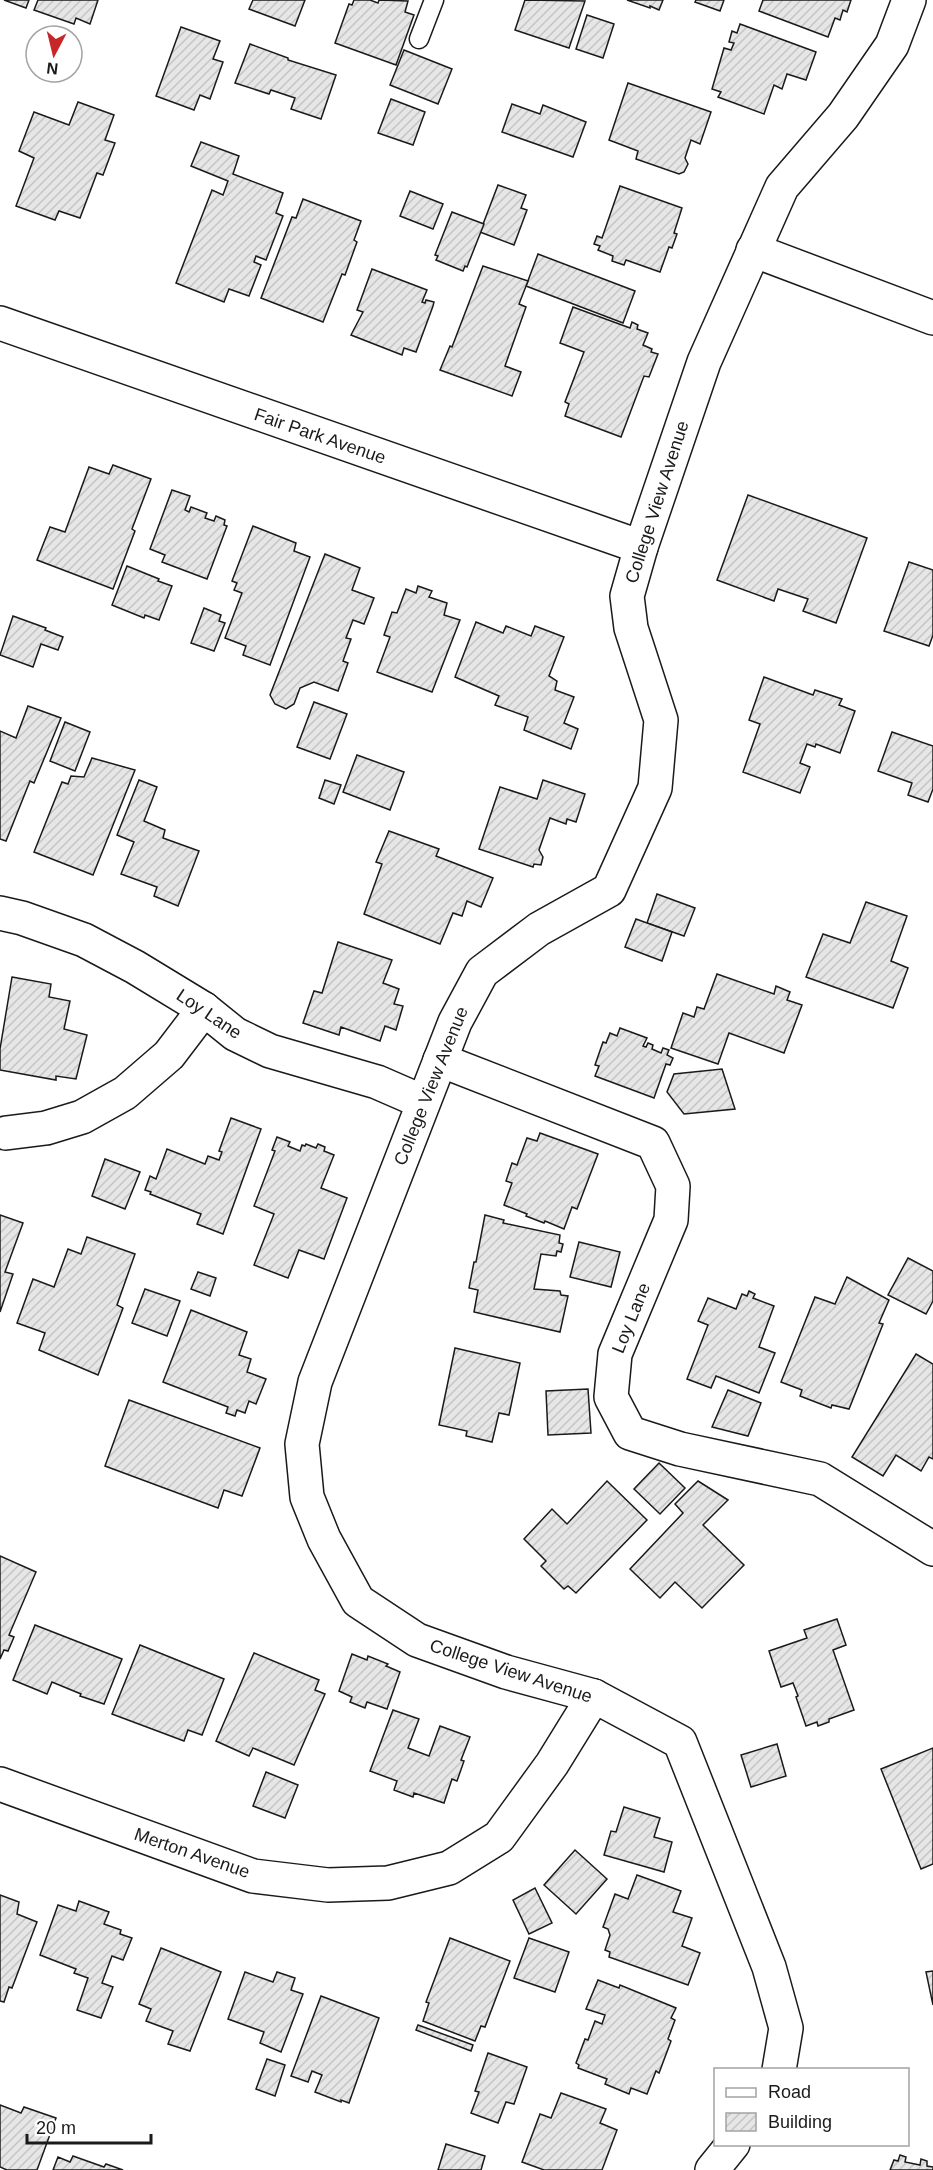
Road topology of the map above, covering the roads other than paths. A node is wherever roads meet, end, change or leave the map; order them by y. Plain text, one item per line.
1 (434, 0) edge
2 (909, 0) edge
3 (419, 39) dead end
4 (753, 250) junction
5 (933, 318) edge
6 (0, 324) edge
7 (640, 547) junction
8 (0, 913) edge
9 (204, 1009) junction
10 (440, 1060) junction
11 (423, 1102) junction
12 (6, 1133) dead end
13 (933, 1549) edge
14 (594, 1696) junction
15 (0, 1784) edge
16 (779, 2068) edge
17 (732, 2146) edge
18 (712, 2170) edge

1 - 3 lane
2 - 4 street, College View Avenue
4 - 5 street
4 - 7 street, College View Avenue
6 - 7 street, Fair Park Avenue
7 - 10 street, College View Avenue
8 - 9 street, Loy Lane
9 - 11 street, Loy Lane
9 - 12 street
10 - 11 street, College View Avenue
10 - 13 street, Loy Lane
11 - 14 street, College View Avenue
14 - 15 street, Merton Avenue
14 - 16 street, College View Avenue
17 - 18 street

